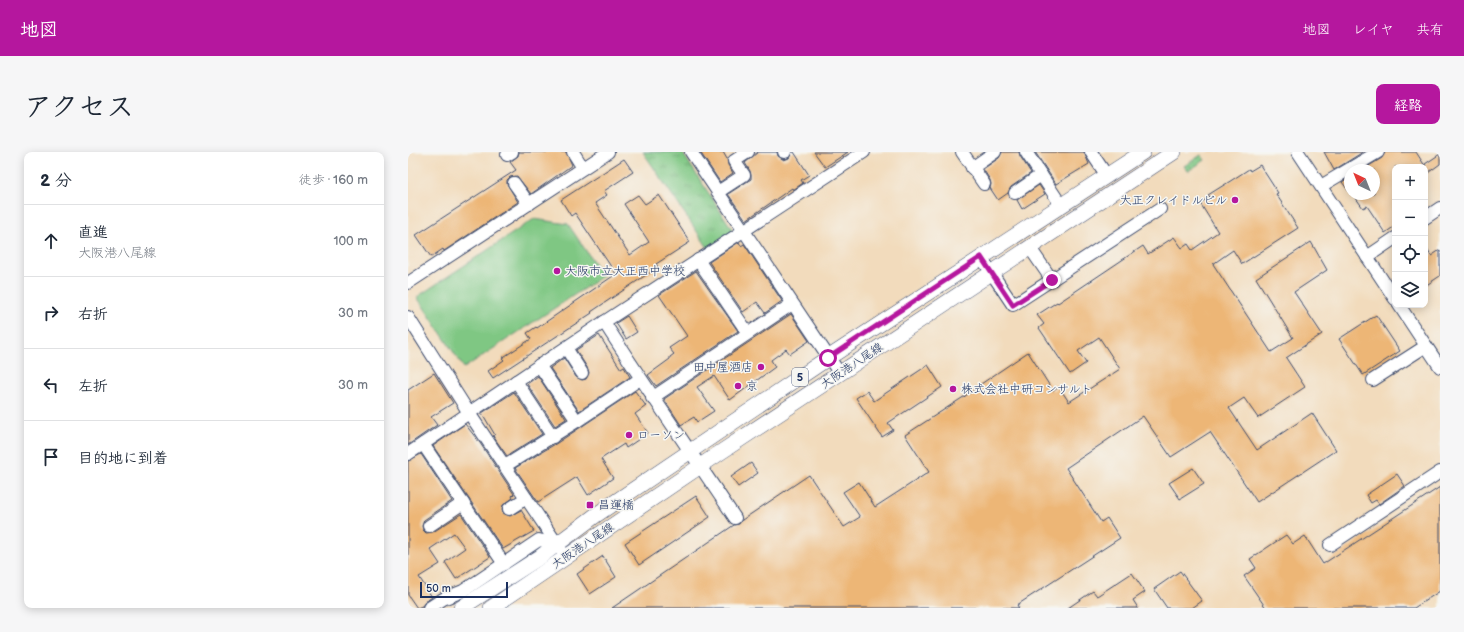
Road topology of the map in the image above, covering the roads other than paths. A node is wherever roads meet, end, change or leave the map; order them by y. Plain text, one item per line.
1 (573, 152) edge
2 (608, 152) edge
3 (691, 152) edge
4 (748, 152) edge
5 (864, 152) edge
6 (962, 152) edge
7 (995, 152) edge
8 (1026, 152) edge
9 (1091, 152) edge
10 (1143, 152) edge
11 (1174, 152) edge
12 (1298, 152) edge
13 (1378, 152) edge
14 (583, 168) junction
15 (972, 168) junction
16 (1041, 175) junction
17 (1107, 176) junction
18 (514, 183) dead end
19 (984, 184) dead end
20 (1321, 186) junction
21 (718, 192) junction
22 (1015, 193) dead end
23 (529, 204) junction
24 (1061, 205) junction
25 (1440, 208) edge
26 (1160, 209) dead end
27 (1428, 216) edge
28 (744, 230) junction
29 (1392, 240) edge
30 (1030, 248) junction
31 (981, 257) junction
32 (1367, 257) junction
33 (698, 260) junction
34 (992, 273) junction
35 (1052, 280) junction
36 (408, 283) edge
37 (1392, 294) edge
38 (792, 304) junction
39 (1401, 308) edge
40 (408, 317) edge
41 (604, 322) junction
42 (748, 333) junction
43 (1426, 346) junction
44 (566, 348) junction
45 (828, 358) junction
46 (539, 365) junction
47 (1440, 367) edge
48 (582, 373) dead end
49 (840, 374) junction
50 (640, 378) junction
51 (1373, 380) dead end
52 (516, 381) junction
53 (652, 398) junction
54 (469, 413) junction
55 (577, 421) junction
56 (553, 436) junction
57 (424, 444) junction
58 (691, 451) junction
59 (408, 454) edge
60 (505, 466) junction
61 (701, 466) junction
62 (1440, 472) edge
63 (526, 498) junction
64 (463, 503) junction
65 (509, 509) dead end
66 (735, 518) dead end
67 (428, 526) dead end
68 (557, 544) junction
69 (1330, 545) dead end
70 (566, 557) junction
71 (504, 564) junction
72 (429, 608) edge
73 (461, 608) edge
74 (490, 608) edge

1 - 14 street
2 - 14 street
3 - 21 street
4 - 21 street
5 - 28 street
6 - 15 street
7 - 15 street
8 - 16 street
9 - 17 street
10 - 17 main road, 大阪港八尾線 / 5
11 - 30 main road, 大阪港八尾線 / 5
12 - 20 street
13 - 20 street
14 - 23 street
15 - 19 street
16 - 22 street
16 - 24 street
17 - 24 main road, 大阪港八尾線 / 5
18 - 23 street
20 - 32 street
21 - 28 street
23 - 36 street
24 - 31 main road, 大阪港八尾線 / 5
25 - 27 street
26 - 35 street
28 - 33 street
28 - 38 street
29 - 32 street
30 - 34 main road, 大阪港八尾線 / 5
30 - 35 street
31 - 34 street
31 - 45 main road, 大阪港八尾線 / 5
32 - 37 street
33 - 41 street
33 - 42 street
34 - 35 street
34 - 49 main road, 大阪港八尾線 / 5
38 - 42 street
38 - 45 street
39 - 43 street
40 - 54 street
41 - 44 street
41 - 50 street
42 - 53 street
43 - 47 street
43 - 51 street
44 - 46 street
44 - 48 street
45 - 49 street
45 - 58 main road, 大阪港八尾線 / 5
46 - 52 street
46 - 55 street
49 - 61 main road, 大阪港八尾線 / 5
50 - 53 street
50 - 55 street
52 - 54 street
52 - 56 street
53 - 58 street
54 - 57 street
54 - 60 street
55 - 56 street
56 - 60 street
57 - 59 street
57 - 64 street
58 - 61 street
58 - 68 main road, 大阪港八尾線 / 5
60 - 63 street
61 - 66 street
61 - 70 main road, 大阪港八尾線 / 5
62 - 69 street
63 - 65 street
63 - 68 street
64 - 67 street
64 - 71 street
68 - 70 street
68 - 71 street
68 - 73 main road, 大阪港八尾線 / 5
70 - 74 main road, 大阪港八尾線 / 5
71 - 72 street

